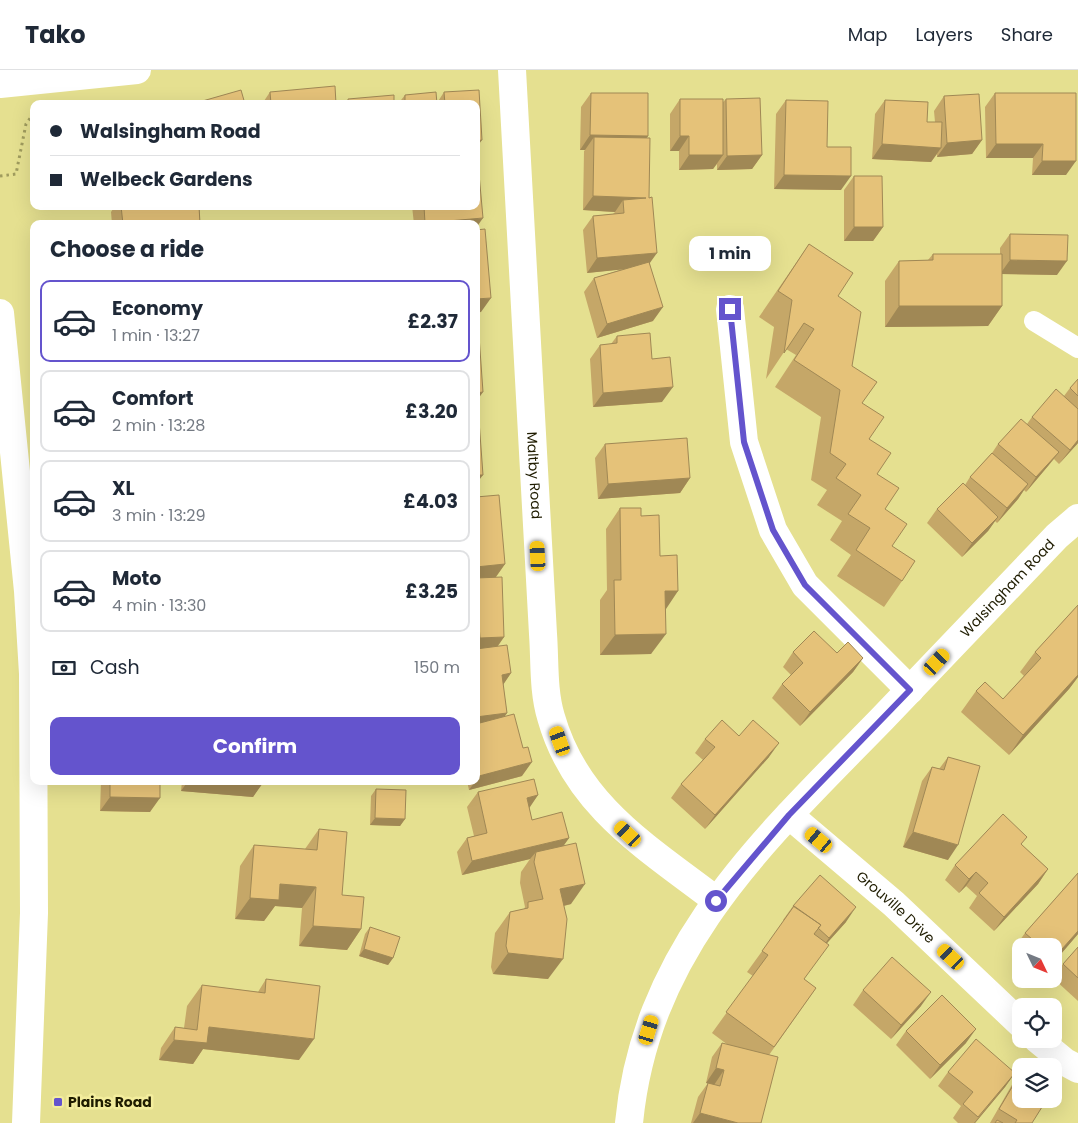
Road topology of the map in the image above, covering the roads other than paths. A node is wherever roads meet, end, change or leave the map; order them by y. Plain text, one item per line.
1 (137, 70) edge
2 (512, 70) edge
3 (0, 84) edge
4 (730, 309) dead end
5 (0, 313) edge
6 (1034, 321) dead end
7 (1078, 348) edge
8 (1078, 518) edge
9 (30, 625) edge
10 (910, 690) junction
11 (33, 785) edge
12 (789, 815) junction
13 (716, 901) junction
14 (1012, 1015) edge
15 (1048, 1048) edge
16 (1078, 1069) edge
17 (26, 1123) edge
18 (629, 1123) edge

1 - 3 street
2 - 13 street, Maltby Road
4 - 10 street
5 - 9 street
6 - 7 lane
8 - 10 street, Walsingham Road
10 - 12 street, Walsingham Road
11 - 17 street
12 - 13 street, Walsingham Road
12 - 14 street, Grouville Drive
13 - 18 street, Walsingham Road
15 - 16 street

